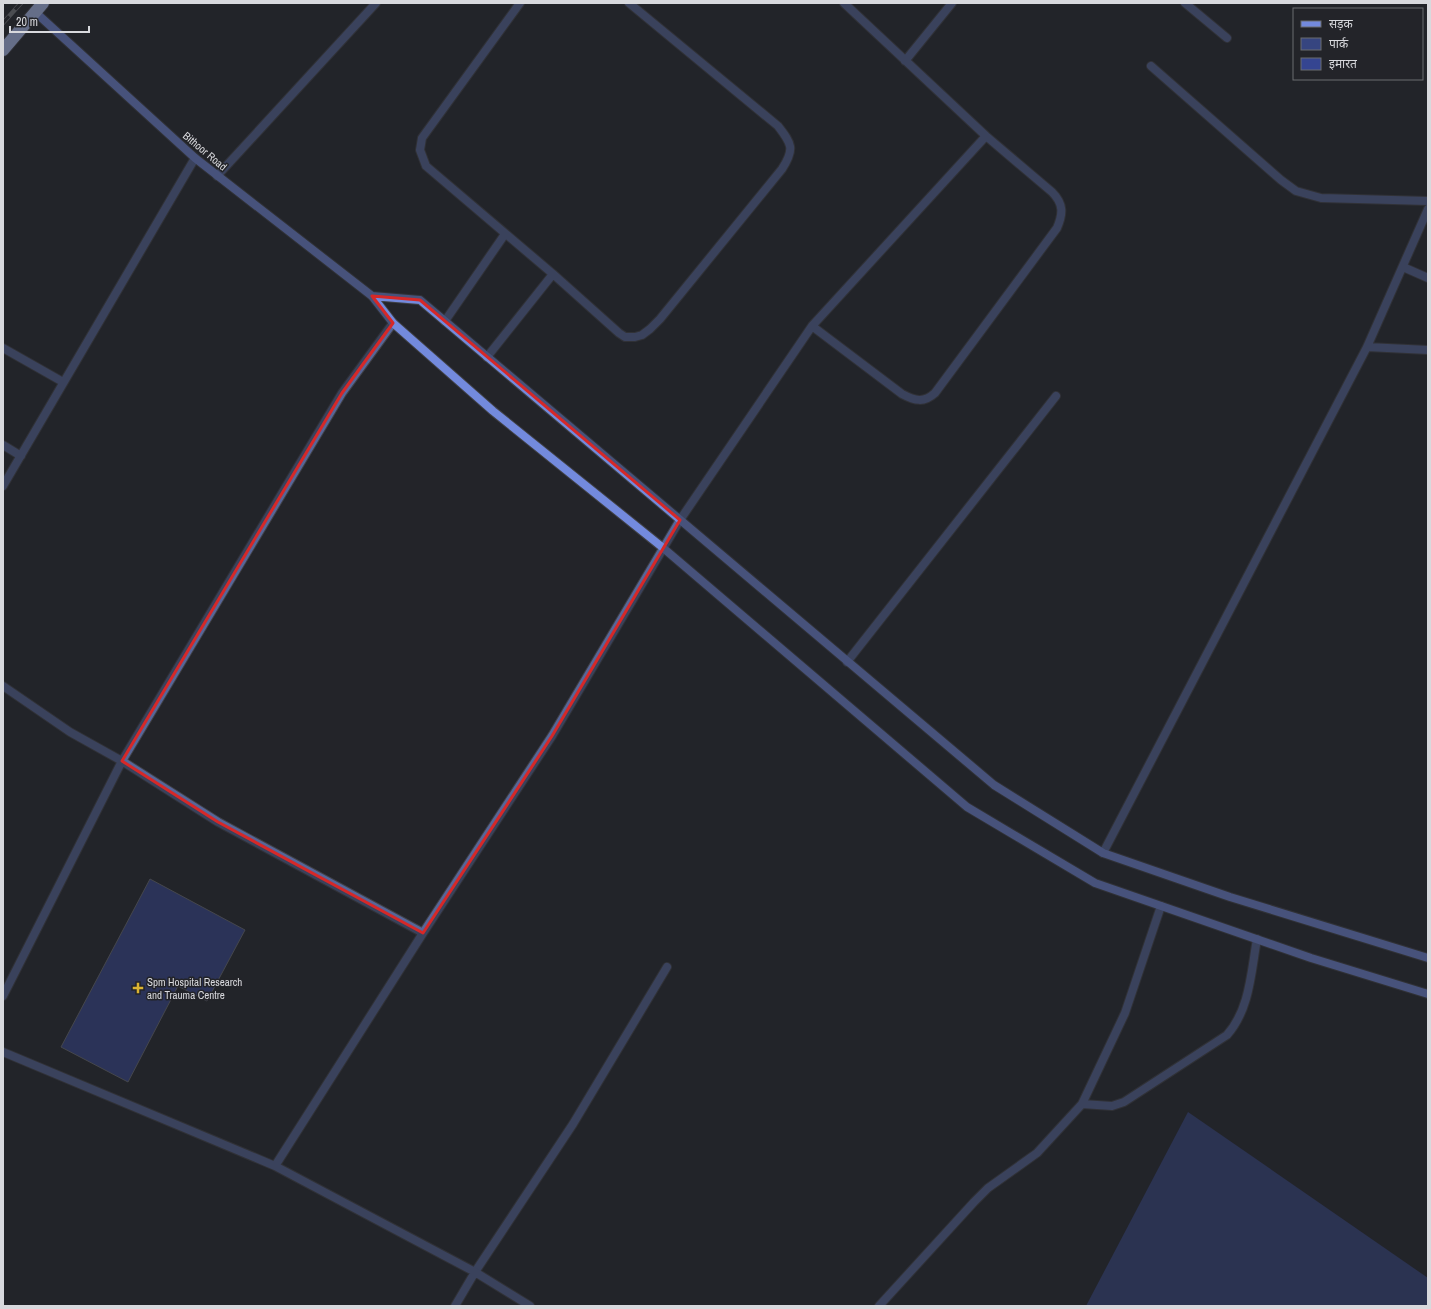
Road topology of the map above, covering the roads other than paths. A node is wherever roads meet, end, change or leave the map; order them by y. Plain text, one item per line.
1 (376, 3) edge
2 (520, 3) edge
3 (630, 3) edge
4 (844, 3) edge
5 (952, 3) edge
6 (1185, 3) edge
7 (39, 7) edge
8 (1227, 38) dead end
9 (3, 50) edge
10 (906, 61) junction
11 (1152, 66) dead end
12 (986, 136) junction
13 (195, 158) junction
14 (217, 176) junction
15 (1428, 201) edge
16 (1428, 209) edge
17 (505, 234) junction
18 (1403, 267) junction
19 (553, 274) junction
20 (1428, 278) edge
21 (372, 296) junction
22 (445, 321) junction
23 (393, 323) junction
24 (812, 326) junction
25 (1367, 347) junction
26 (3, 348) edge
27 (1428, 350) edge
28 (487, 357) junction
29 (63, 382) junction
30 (1056, 396) dead end
31 (3, 446) edge
32 (21, 456) junction
33 (3, 486) edge
34 (680, 520) junction
35 (662, 547) junction
36 (847, 662) junction
37 (3, 686) edge
38 (122, 761) junction
39 (1103, 853) junction
40 (1161, 906) junction
41 (423, 933) junction
42 (1257, 939) junction
43 (1428, 958) edge
44 (667, 966) dead end
45 (1428, 994) edge
46 (3, 996) edge
47 (3, 1052) edge
48 (1082, 1104) junction
49 (275, 1166) junction
50 (475, 1272) junction
51 (455, 1306) edge
52 (530, 1306) edge
53 (879, 1306) edge

1 - 14 street
2 - 17 street
3 - 19 street
4 - 10 street
5 - 10 street
6 - 8 street
7 - 9 highway
7 - 13 street, Bithoor Road
10 - 12 street
11 - 15 street
12 - 24 street
12 - 24 street
13 - 14 street, Bithoor Road
13 - 29 street
14 - 21 street, Bithoor Road
16 - 18 street
17 - 19 street
17 - 22 street
18 - 20 street
18 - 25 street
19 - 28 street
21 - 22 street
21 - 23 street, Bithoor Road
22 - 28 street
23 - 35 street, Bithoor Road
23 - 38 street
24 - 34 street
25 - 27 street
25 - 39 street
26 - 29 street
28 - 34 street
29 - 32 street
30 - 36 street
31 - 32 street
32 - 33 street
34 - 35 street
34 - 36 street
35 - 40 street, Bithoor Road
35 - 41 street
36 - 39 street
37 - 38 street
38 - 41 street
38 - 46 street
39 - 43 street
40 - 42 street, Bithoor Road
40 - 48 street
41 - 49 street
42 - 45 street, Bithoor Road
42 - 48 street
44 - 50 street
47 - 49 street
48 - 53 street
49 - 50 street
50 - 51 street
50 - 52 street

